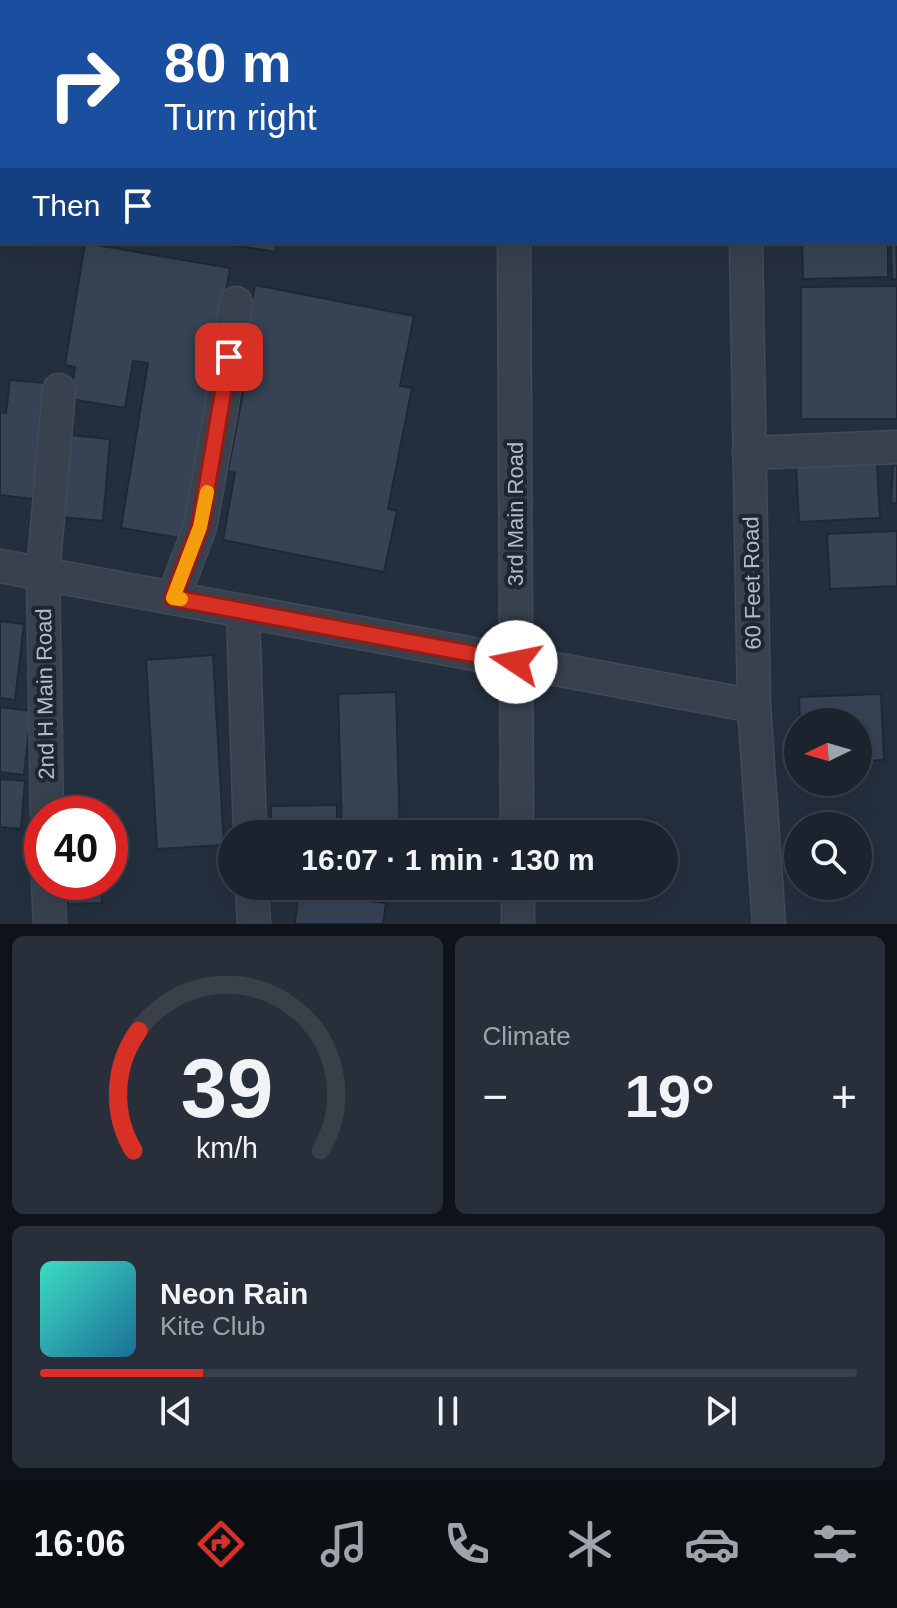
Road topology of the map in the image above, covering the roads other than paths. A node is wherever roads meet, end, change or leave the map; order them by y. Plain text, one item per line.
1 (514, 244) edge
2 (746, 244) edge
3 (236, 303) dead end
4 (59, 390) dead end
5 (897, 447) edge
6 (749, 453) junction
7 (0, 566) edge
8 (43, 574) junction
9 (173, 598) junction
10 (243, 611) junction
11 (516, 662) junction
12 (754, 706) junction
13 (47, 796) edge
14 (250, 820) edge
15 (517, 820) edge
16 (49, 900) edge
17 (253, 900) edge
18 (518, 900) edge
19 (50, 924) edge
20 (254, 924) edge
21 (518, 924) edge
22 (769, 924) edge

1 - 11 street, 3rd Main Road
2 - 6 street, 60 Feet Road
3 - 9 street
4 - 8 street, 2nd H Main Road
5 - 6 street
6 - 12 street, 60 Feet Road
7 - 8 street
8 - 9 street
8 - 13 street, 2nd H Main Road
9 - 10 street
10 - 11 street
10 - 14 street
11 - 12 street
11 - 15 street, 3rd Main Road
12 - 22 street, 60 Feet Road
16 - 19 street
17 - 20 street
18 - 21 street

